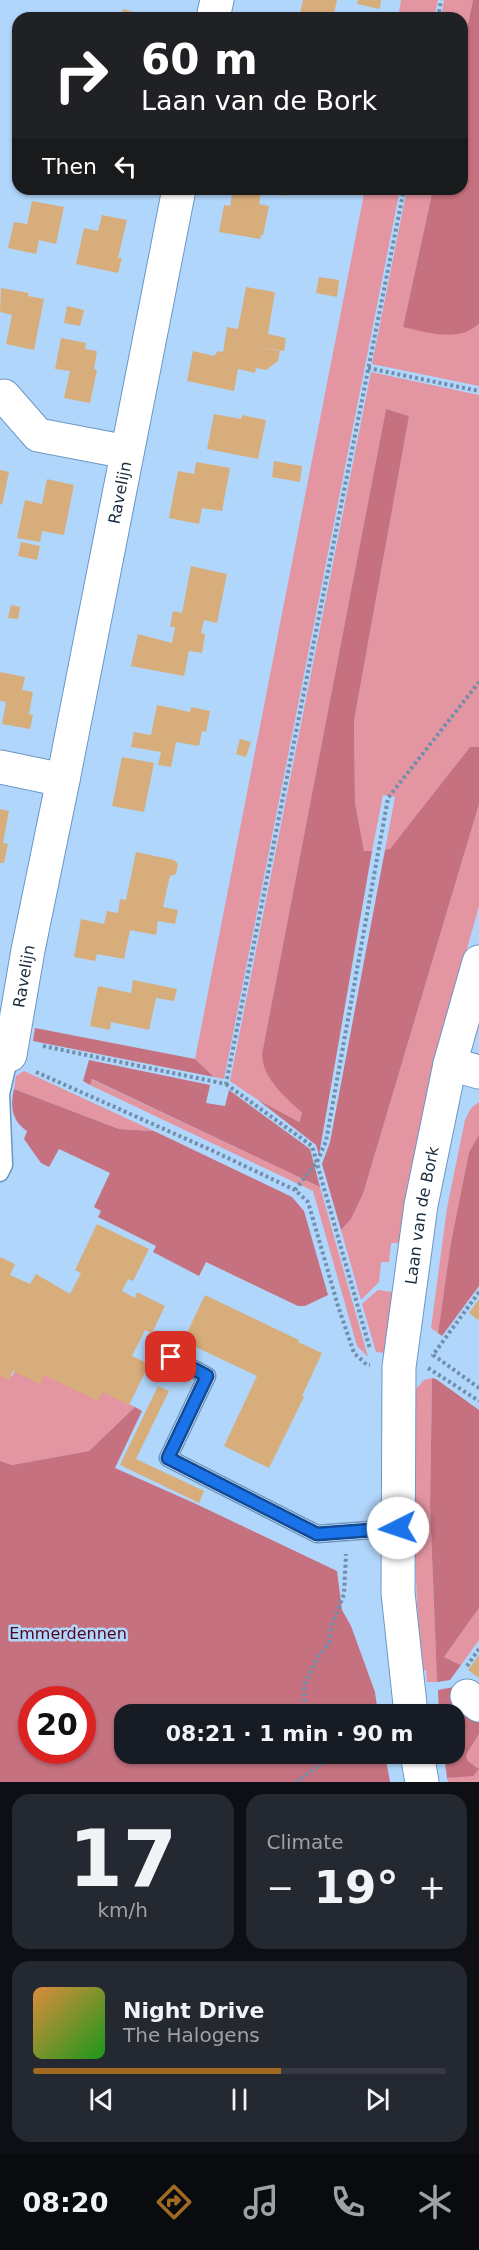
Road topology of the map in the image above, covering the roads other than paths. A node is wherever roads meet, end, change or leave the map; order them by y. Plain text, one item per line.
1 (178, 195) edge
2 (4, 396) dead end
3 (127, 452) junction
4 (0, 767) edge
5 (63, 780) junction
6 (479, 962) edge
7 (11, 1047) joint
8 (465, 1068) edge
9 (0, 1173) edge
10 (171, 1357) dead end
11 (398, 1528) junction
12 (410, 1704) edge
13 (419, 1764) edge
14 (422, 1782) edge

1 - 3 street, Ravelijn
2 - 3 street, Ravelijn
3 - 5 street, Ravelijn
4 - 5 street
5 - 7 street, Ravelijn
6 - 8 street, Laan van de Bork
7 - 9 lane, Ravelijn
8 - 11 street, Laan van de Bork
10 - 11 lane
11 - 12 street, Laan van de Bork
13 - 14 street

